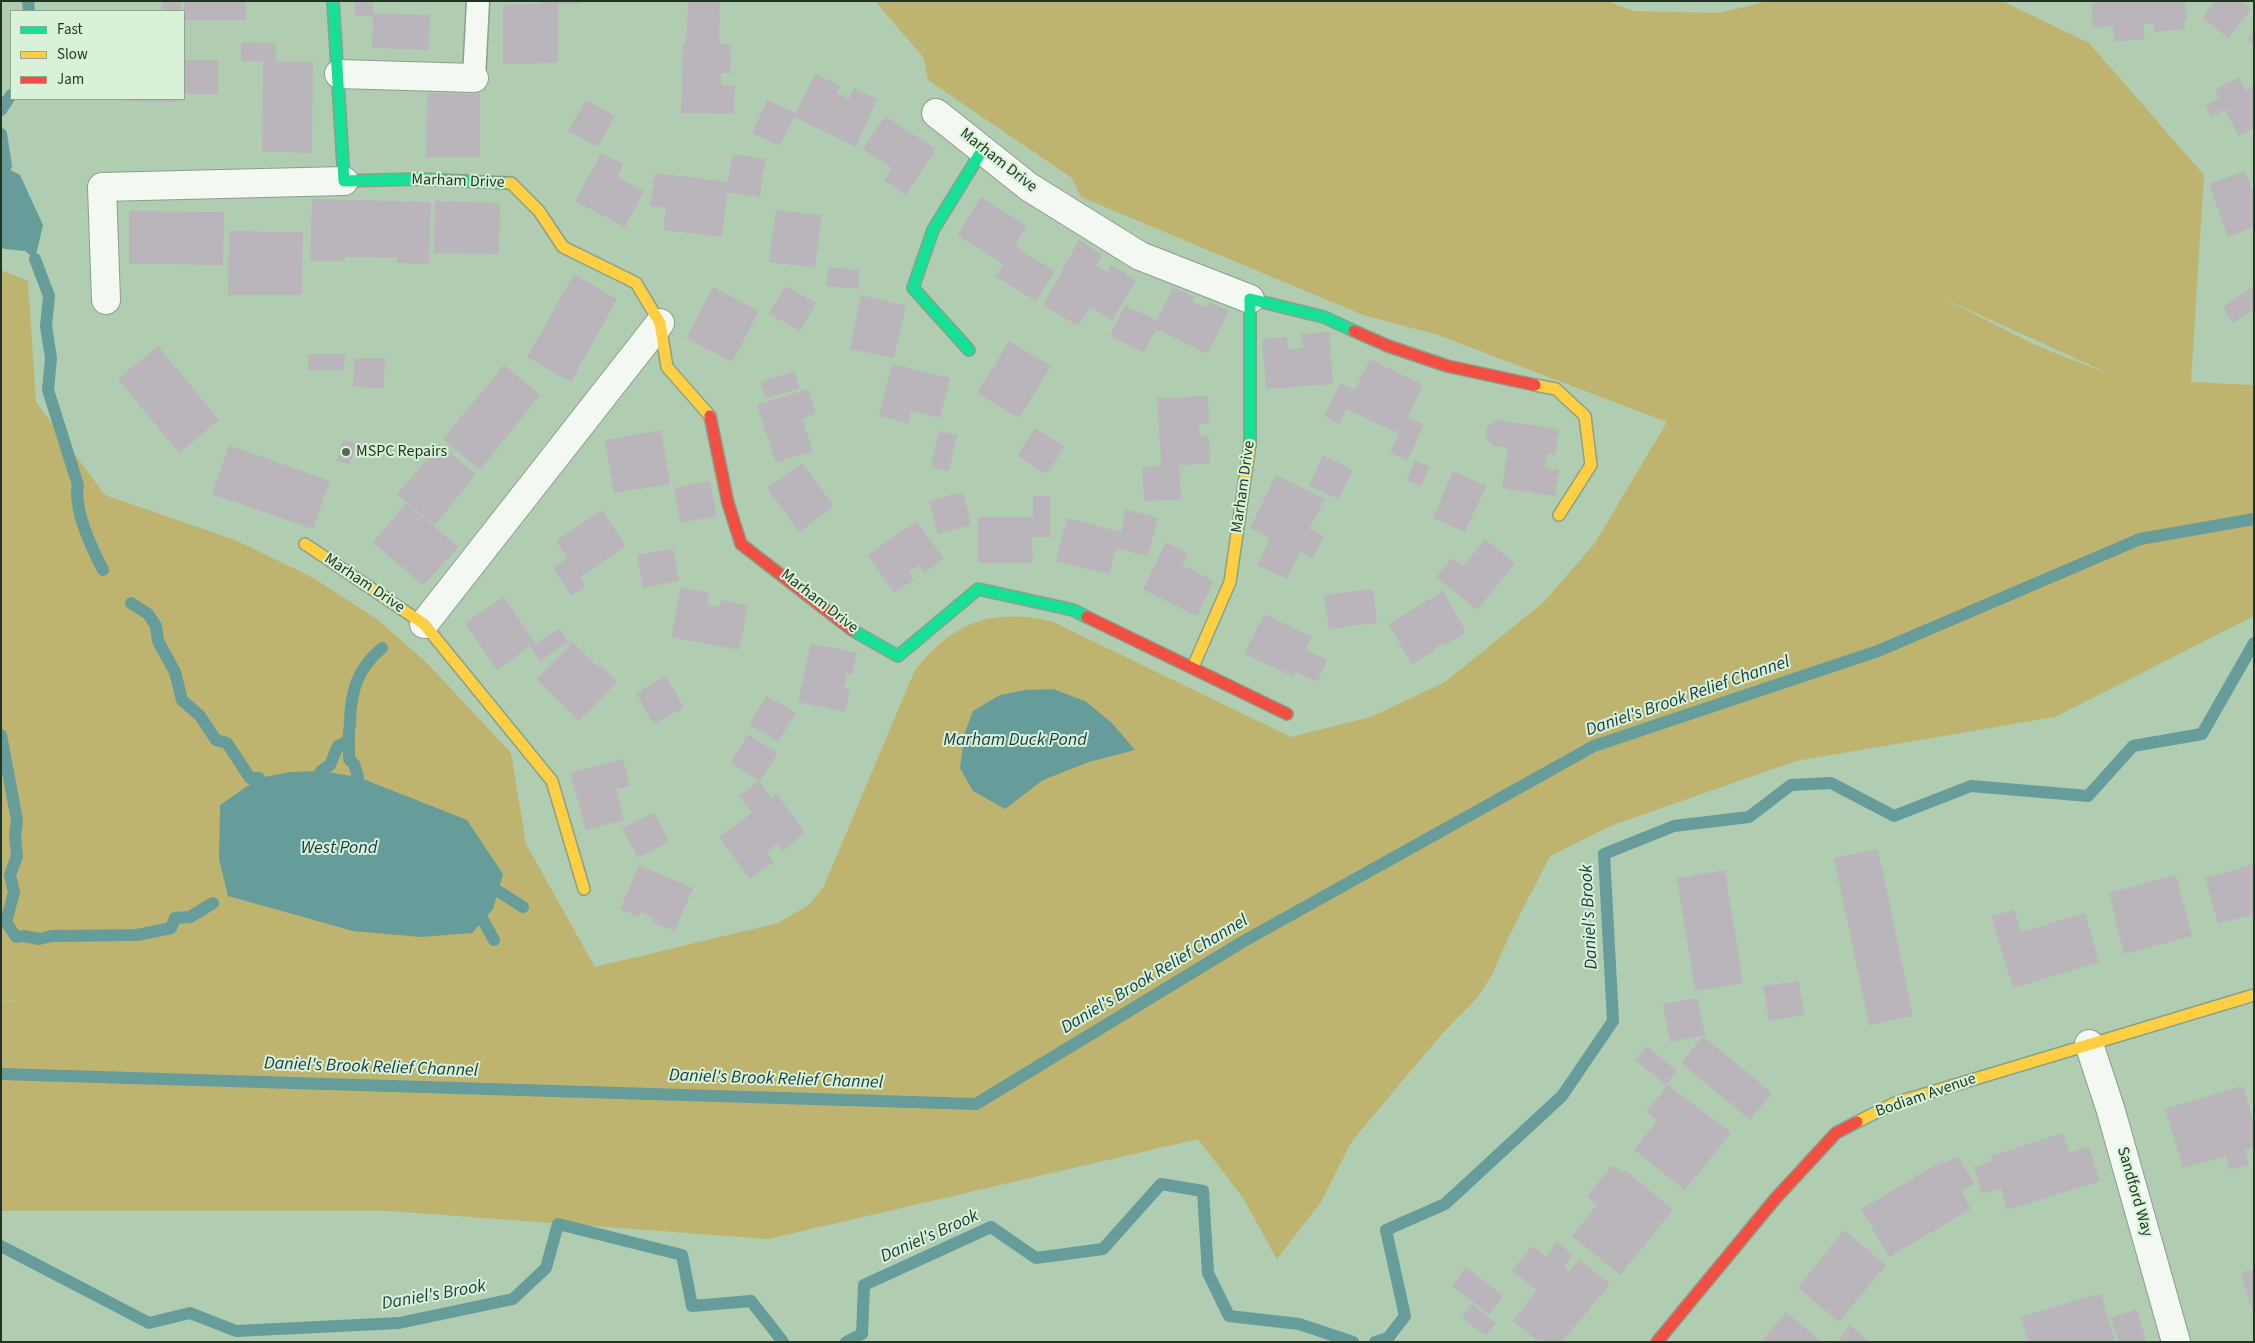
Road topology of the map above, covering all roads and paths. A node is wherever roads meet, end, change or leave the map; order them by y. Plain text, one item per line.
1 (333, 1) edge
2 (478, 1) edge
3 (339, 74) junction
4 (474, 78) joint
5 (936, 113) dead end
6 (983, 149) junction
7 (344, 181) junction
8 (1250, 299) junction
9 (106, 300) dead end
10 (660, 323) junction
11 (970, 350) dead end
12 (1559, 515) dead end
13 (305, 544) dead end
14 (424, 624) junction
15 (1193, 667) junction
16 (1286, 714) dead end
17 (584, 889) dead end
18 (2254, 995) edge
19 (2089, 1044) junction
20 (1657, 1342) edge
21 (2176, 1342) edge

1 - 3 street
2 - 4 lane
3 - 4 street
3 - 7 street
5 - 6 street, Marham Drive
6 - 8 street, Marham Drive
6 - 11 street
7 - 9 street, Marham Drive
7 - 10 street, Marham Drive
8 - 12 street, Marham Drive
8 - 15 street, Marham Drive
10 - 14 street
10 - 15 street, Marham Drive
13 - 14 street, Marham Drive
14 - 17 street, Marham Drive
15 - 16 street, Marham Drive
18 - 19 street, Bodiam Avenue
19 - 20 street, Bodiam Avenue
19 - 21 street, Sandford Way

